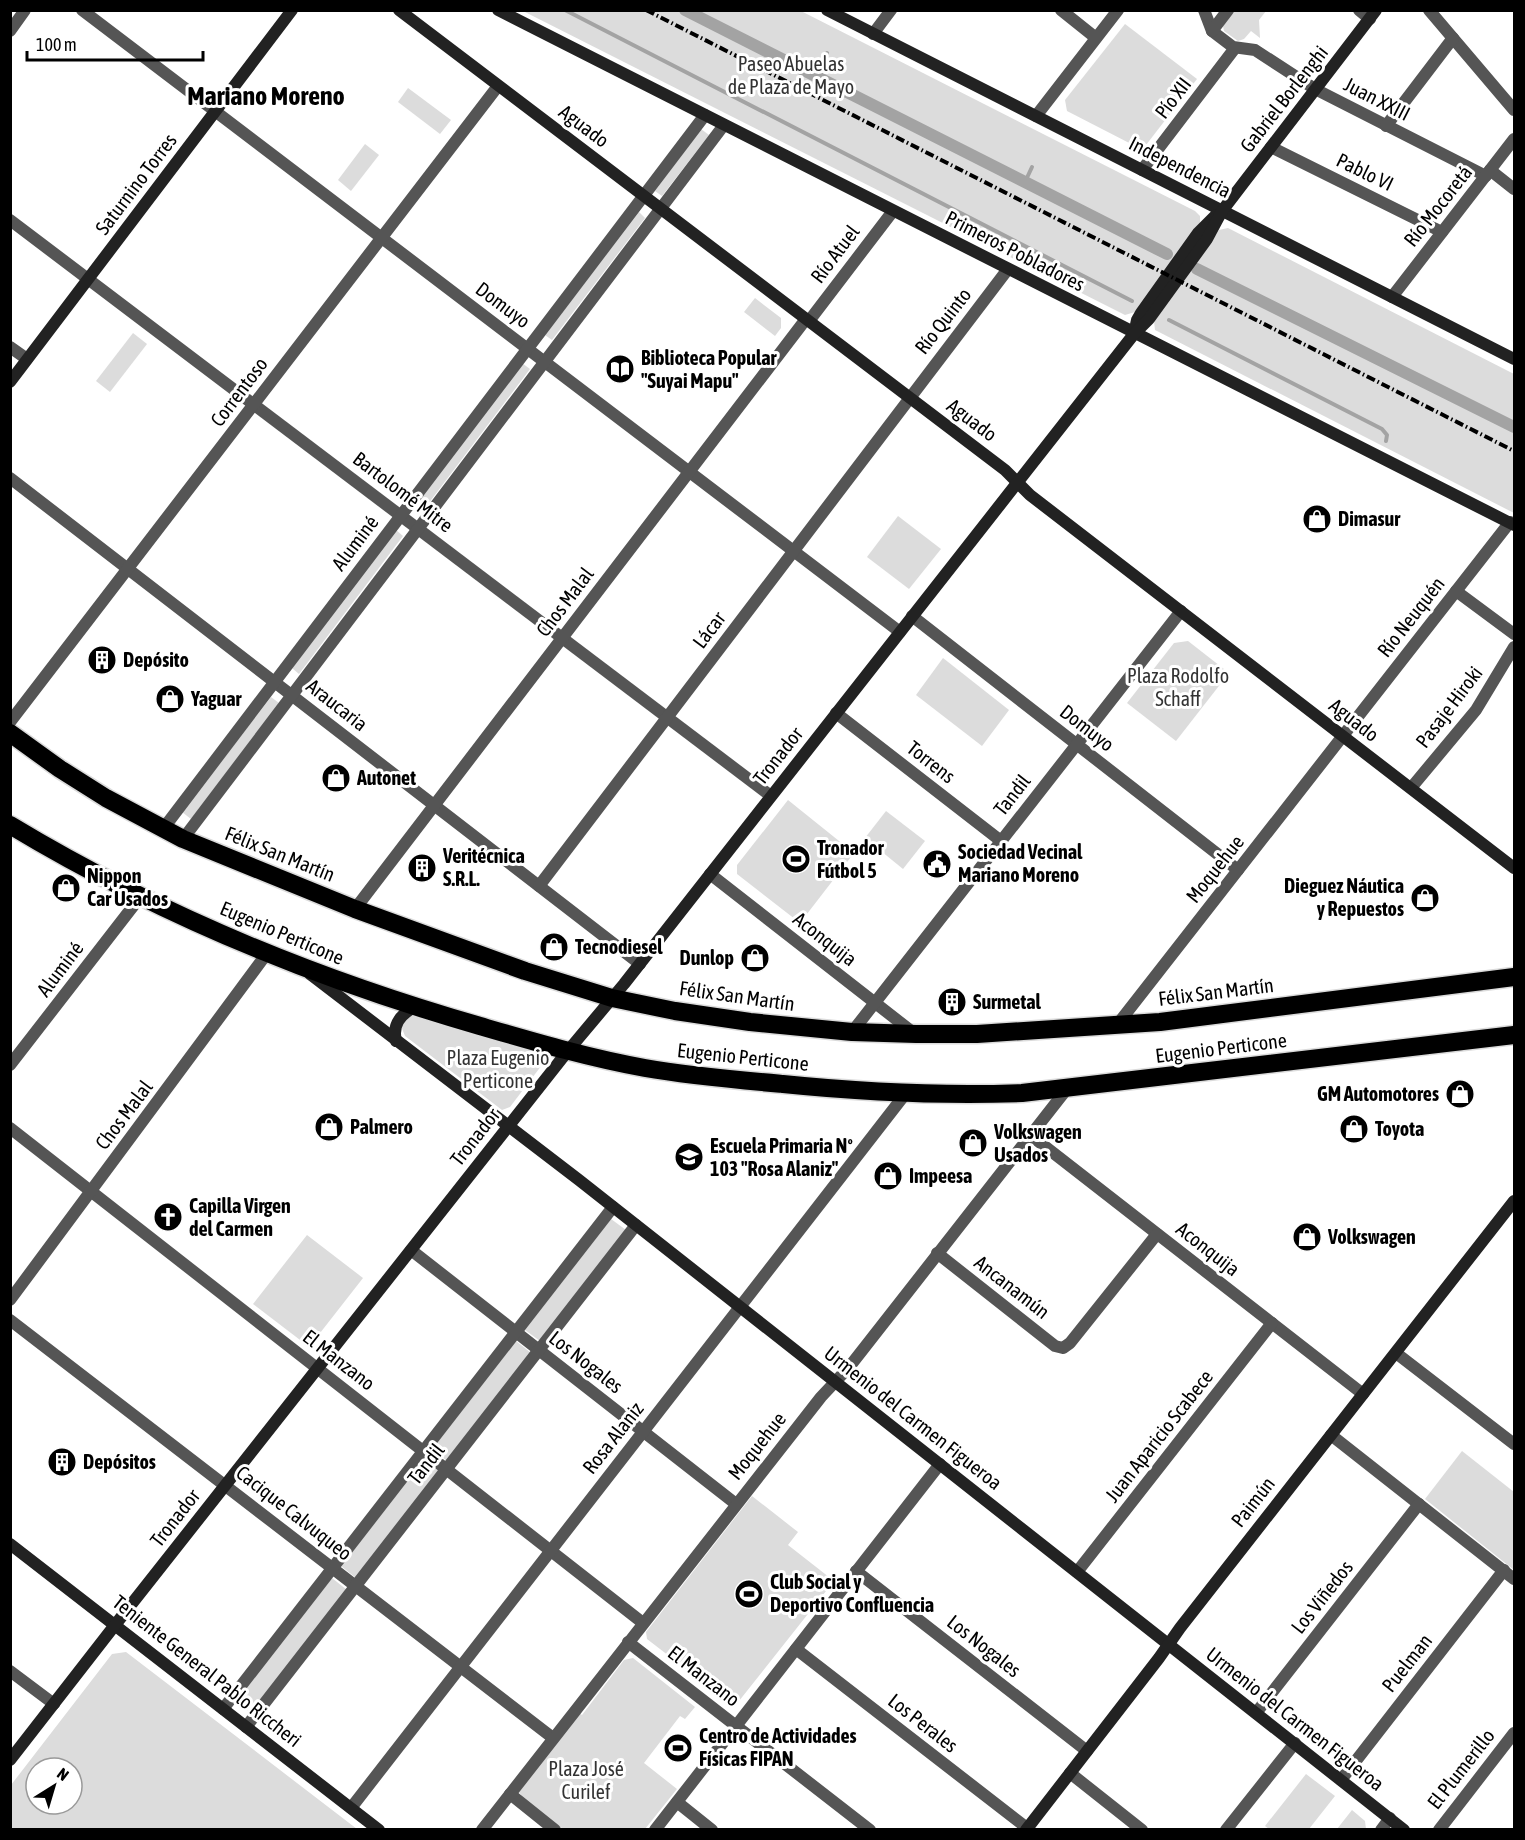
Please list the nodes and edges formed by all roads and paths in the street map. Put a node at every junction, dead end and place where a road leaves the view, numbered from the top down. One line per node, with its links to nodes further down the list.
1 (26, 10): 15 (street)
2 (82, 10): 24 (street, Domuyo)
3 (292, 10): 24 (street, Saturnino Torres)
4 (399, 10): 21 (street, Aguado)
5 (498, 10): 25 (street, Primeros Pobladores)
6 (827, 10): 17 (street, Independencia)
7 (891, 10): 17 (street)
8 (1061, 10): 18 (street)
9 (1118, 10): 18 (street)
10 (1204, 10): 16 (street)
11 (1228, 10): 16 (street)
12 (1359, 10): 14 (street)
13 (1429, 10): 19 (street)
14 (1373, 15): 22 (street, Gabriel Borlenghi)
15 (10, 31)
16 (1212, 31): 20 (street, Juan XXIII)
17 (873, 34): 26 (street, Independencia)
18 (1096, 38): 26 (street)
19 (1453, 38): 23 (street); 28 (street)
20 (1235, 48): 22 (street, Juan XXIII); 31 (street, Pío XII)
21 (498, 86): 34 (street, Aguado); 40 (street, Correntoso)
22 (1316, 90): 28 (street, Juan XXIII); 30 (street, Gabriel Borlenghi)
23 (1515, 110)
24 (215, 112): 40 (street, Domuyo); 42 (street, Saturnino Torres)
25 (705, 116): 27 (street, Primeros Pobladores); 34 (street, Aluminé)
26 (1036, 116): 31 (street, Independencia)
27 (724, 125): 35 (street, Aluminé); 36 (street, Primeros Pobladores)
28 (1386, 126): 32 (street, Juan XXIII)
29 (1515, 139): 32 (street, Río Mocoretá)
30 (1271, 147): 37 (street, Gabriel Borlenghi); 39 (street, Pablo VI)
31 (1142, 170): 37 (street, Independencia)
32 (1488, 173): 33 (street, Juan XXIII); 39 (street, Río Mocoretá)
33 (1515, 189)
34 (644, 196): 35 (street, Aguado); 47 (street, Aluminé)
35 (660, 209): 44 (street, Aguado); 50 (street, Aluminé)
36 (893, 211): 41 (street, Primeros Pobladores); 44 (street, Río Atuel)
37 (1222, 211): 43 (street, Independencia); 45 (street, Gabriel Borlenghi)
38 (10, 220): 42 (street, Bartolomé Mitre)
39 (1442, 232): 43 (street, Río Mocoretá)
40 (382, 238): 47 (street, Domuyo); 53 (street, Correntoso)
41 (1008, 270): 45 (street, Primeros Pobladores); 52 (street, Río Quinto)
42 (88, 279): 48 (street, Saturnino Torres); 53 (street, Bartolomé Mitre)
43 (1392, 297): 49 (street, Independencia)
44 (807, 320): 52 (street, Aguado); 54 (street, Chos Malal)
45 (1134, 334): 56 (street, Gabriel Borlenghi); 58 (street, Primeros Pobladores)
46 (10, 346): 48 (street)
47 (528, 349): 50 (street, Domuyo); 57 (street, Aluminé)
48 (27, 359): 51 (street, Saturnino Torres)
49 (1515, 359)
50 (544, 362): 54 (street, Domuyo); 59 (street, Aluminé)
51 (10, 382)
52 (909, 397): 56 (street, Aguado); 60 (street, Lácar)
53 (254, 404): 57 (street, Bartolomé Mitre); 61 (street, Correntoso)
54 (689, 471): 60 (street, Domuyo); 67 (street, Chos Malal)
55 (10, 478): 61 (street, Araucaria)
56 (1017, 482): 63 (street, Aguado); 64 (street, Tronador)
57 (401, 516): 59 (street, Bartolomé Mitre); 69 (street, Aluminé)
58 (1512, 523): 62 (street, Río Neuquén)
59 (418, 528): 67 (street, Bartolomé Mitre); 70 (street, Aluminé)
60 (793, 550): 65 (street, Domuyo); 72 (street, Lácar)
61 (128, 569): 69 (street, Araucaria); 73 (street, Correntoso)
62 (1456, 591): 66 (street); 75 (street, Río Neuquén)
63 (1181, 611): 75 (street, Aguado); 76 (street, Tandil)
64 (912, 616): 65 (street, Tronador); 76 (street, Domuyo)
65 (900, 632): 71 (street, Tronador)
66 (1515, 634)
67 (562, 638): 72 (street, Bartolomé Mitre); 79 (street, Chos Malal)
68 (1515, 647): 77 (street, Pasaje Hiroki)
69 (275, 682): 70 (street, Araucaria); 81 (street, Aluminé)
70 (291, 695): 79 (street, Araucaria); 82 (street, Aluminé)
71 (836, 713): 78 (street, Tronador); 83 (street, Torrens)
72 (667, 717): 78 (street, Bartolomé Mitre); 87 (street, Lácar)
73 (10, 722)
74 (10, 733): 81 (highway, Félix San Martín)
75 (1343, 736): 77 (street, Aguado); 85 (street, Moquehue)
76 (1077, 744): 83 (street, Tandil); 85 (street, Domuyo)
77 (1411, 788): 84 (street, Aguado)
78 (771, 796): 86 (street, Tronador)
79 (434, 805): 87 (street, Araucaria); 89 (street, Chos Malal)
80 (10, 825): 88 (highway, Eugenio Perticone)
81 (163, 829): 82 (highway, Félix San Martín)
82 (183, 838): 89 (highway, Félix San Martín)
83 (1001, 841): 95 (street, Tandil)
84 (1515, 868)
85 (1238, 870): 97 (street, Moquehue)
86 (710, 874): 92 (street, Tronador); 95 (street, Aconquija)
87 (539, 886): 92 (street, Araucaria)
88 (141, 896): 90 (highway, Eugenio Perticone); 103 (street, Aluminé)
89 (355, 909): 94 (highway, Félix San Martín)
90 (268, 952): 91 (highway, Eugenio Perticone); 109 (street, Chos Malal)
91 (297, 964): 96 (highway, Eugenio Perticone); 101 (street, Urmenio del Carmen Figueroa)
92 (640, 964): 94 (street, Tronador)
93 (1515, 977): 97 (highway, Félix San Martín)
94 (612, 998): 98 (highway, Félix San Martín); 102 (street, Tronador)
95 (875, 1002): 98 (street, Tandil); 99 (street, Aconquija)
96 (414, 1007): 101 (street); 102 (highway, Eugenio Perticone)
97 (1117, 1025): 99 (highway, Félix San Martín)
98 (852, 1032): 99 (highway, Félix San Martín)
99 (916, 1034)
100 (1515, 1035): 104 (highway, Eugenio Perticone)
101 (396, 1041): 106 (street, Urmenio del Carmen Figueroa)
102 (567, 1052): 105 (highway, Eugenio Perticone); 106 (street, Tronador)
103 (10, 1065)
104 (1066, 1090): 105 (highway, Eugenio Perticone); 108 (street, Moquehue)
105 (906, 1093): 117 (street, Rosa Alaniz)
106 (509, 1126): 111 (street, Urmenio del Carmen Figueroa); 114 (street, Tronador)
107 (10, 1128): 109 (street, El Manzano)
108 (1029, 1134): 113 (street, Aconquija); 115 (street, Moquehue)
109 (92, 1191): 116 (street, Chos Malal); 123 (street, El Manzano)
110 (1515, 1201): 122 (street, Paimún)
111 (613, 1207): 112 (street, Urmenio del Carmen Figueroa); 120 (street, Tandil)
112 (636, 1225): 117 (street, Urmenio del Carmen Figueroa); 121 (street, Tandil)
113 (1157, 1234): 115 (street, Ancanamún); 119 (street, Aconquija)
114 (411, 1250): 120 (street, Los Nogales); 123 (street, Tronador)
115 (938, 1253): 124 (street, Moquehue)
116 (10, 1300)
117 (740, 1307): 124 (street, Urmenio del Carmen Figueroa); 126 (street, Rosa Alaniz)
118 (10, 1320): 132 (street, Cacique Calvuqueo)
119 (1272, 1323): 125 (street, Aconquija); 140 (street, Juan Aparicio Scabece)
120 (516, 1332): 121 (street, Los Nogales); 129 (street, Tandil)
121 (539, 1350): 126 (street, Los Nogales); 131 (street, Tandil)
122 (1396, 1353): 125 (street, Paimún); 128 (street)
123 (318, 1368): 129 (street, El Manzano); 132 (street, Tronador)
124 (835, 1382): 130 (street, Urmenio del Carmen Figueroa); 133 (street, Moquehue)
125 (1363, 1394): 127 (street, Paimún)
126 (643, 1431): 133 (street, Los Nogales); 136 (street, Rosa Alaniz)
127 (1331, 1435): 134 (street); 146 (street, Paimún)
128 (1515, 1444)
129 (423, 1451): 131 (street, El Manzano); 137 (street, Tandil)
130 (940, 1464): 139 (street); 140 (street, Urmenio del Carmen Figueroa)
131 (447, 1469): 136 (street, El Manzano); 142 (street, Tandil)
132 (226, 1485): 137 (street, Cacique Calvuqueo); 144 (street, Tronador)
133 (736, 1504): 143 (street, Moquehue)
134 (1419, 1504): 138 (street); 152 (street, Los Viñedos)
135 (10, 1544): 144 (street, Teniente General Pablo Riccheri)
136 (551, 1550): 143 (street, El Manzano); 148 (street, Rosa Alaniz)
137 (333, 1568): 142 (street, Cacique Calvuqueo); 151 (street, Tandil)
138 (1504, 1570): 141 (street); 161 (street, Puelman)
139 (856, 1571): 147 (street); 158 (street, Los Nogales)
140 (1077, 1572): 146 (street, Urmenio del Carmen Figueroa)
141 (1515, 1579)
142 (356, 1586): 148 (street, Cacique Calvuqueo); 154 (street, Tandil)
143 (644, 1623): 145 (street, Moquehue)
144 (115, 1625): 150 (street, Tronador); 151 (street, Teniente General Pablo Riccheri)
145 (628, 1642): 153 (street, El Manzano); 156 (street, Moquehue)
146 (1169, 1644): 152 (street, Urmenio del Carmen Figueroa); 158 (street, Paimún)
147 (796, 1649): 153 (street); 166 (street, Los Perales)
148 (460, 1666): 156 (street, Cacique Calvuqueo); 164 (street, Rosa Alaniz)
149 (10, 1671): 150 (street)
150 (54, 1704): 159 (street, Tronador)
151 (224, 1709): 154 (street, Teniente General Pablo Riccheri)
152 (1256, 1713): 157 (street, Urmenio del Carmen Figueroa)
153 (736, 1726): 163 (street); 172 (street, El Manzano)
154 (246, 1727): 164 (street, Teniente General Pablo Riccheri)
155 (1515, 1733): 177 (street, El Plumerillo)
156 (553, 1738): 162 (street, Moquehue)
157 (1295, 1743): 161 (street, Urmenio del Carmen Figueroa); 174 (street)
158 (1087, 1750): 160 (street, Paimún)
159 (10, 1761)
160 (1070, 1773): 166 (street, Paimún); 173 (street)
161 (1341, 1780): 165 (street, Urmenio del Carmen Figueroa)
162 (510, 1794): 168 (street, Moquehue); 169 (street)
163 (677, 1802): 170 (street); 171 (street)
164 (351, 1808): 167 (street, Teniente General Pablo Riccheri)
165 (1390, 1818): 175 (street); 176 (street, Urmenio del Carmen Figueroa)
166 (1027, 1829)
167 (379, 1830)
168 (482, 1830)
169 (555, 1830)
170 (655, 1830)
171 (712, 1830)
172 (870, 1830)
173 (1142, 1830)
174 (1226, 1830)
175 (1381, 1830)
176 (1404, 1830)
177 (1439, 1830)

